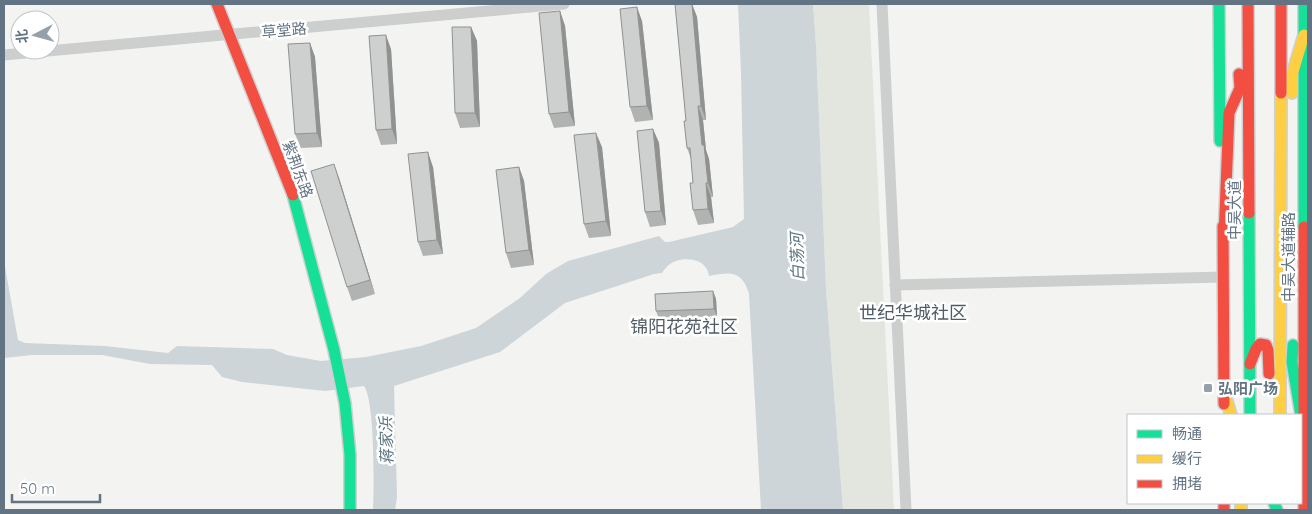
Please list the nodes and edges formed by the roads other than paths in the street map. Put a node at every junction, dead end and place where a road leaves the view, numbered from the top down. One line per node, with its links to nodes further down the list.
1 (216, 4): 9 (main road, 紫荆东路)
2 (224, 4): 9 (main road, 紫荆东路)
3 (564, 4): 9 (street, 草堂路)
4 (882, 4): 18 (street)
5 (1219, 4): 14 (main road)
6 (1248, 4): 12 (main road, 中吴大道); 14 (main road)
7 (1280, 4): 13 (main road)
8 (1304, 4): 10 (main road, 中吴大道辅路)
9 (232, 35): 11 (street, 草堂路); 22 (main road, 紫荆东路)
10 (1304, 35): 13 (main road); 29 (main road, 中吴大道辅路)
11 (4, 55)
12 (1249, 135): 16 (main road); 19 (main road, 中吴大道)
13 (1281, 166): 15 (main road)
14 (1224, 238): 17 (main road)
15 (1281, 258): 16 (main road); 27 (main road)
16 (1281, 273): 26 (main road)
17 (1224, 277): 18 (street); 21 (main road)
18 (895, 285): 32 (street)
19 (1250, 365): 20 (main road); 25 (main road, 中吴大道)
20 (1269, 389)
21 (1224, 391): 23 (main road); 24 (main road)
22 (347, 402): 30 (main road); 31 (main road)
23 (1224, 414)
24 (1231, 414)
25 (1250, 414)
26 (1280, 414)
27 (1301, 414)
28 (1302, 420): 29 (main road)
29 (1304, 432): 33 (main road, 中吴大道辅路)
30 (350, 510)
31 (357, 510)
32 (906, 510)
33 (1304, 510)

